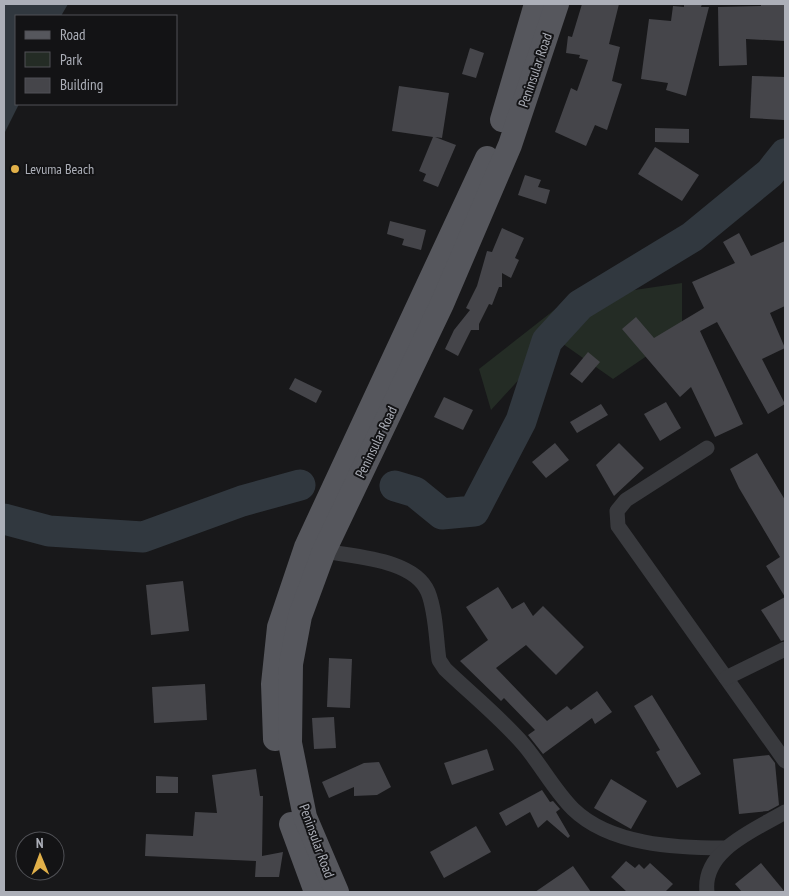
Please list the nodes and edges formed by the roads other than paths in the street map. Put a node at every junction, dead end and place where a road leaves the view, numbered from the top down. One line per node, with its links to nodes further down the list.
1 (536, 4): 10 (main road, Peninsular Road)
2 (557, 4): 4 (main road, Peninsular Road)
3 (707, 448): 6 (street)
4 (324, 551): 9 (street); 10 (main road, Peninsular Road)
5 (785, 649): 6 (street)
6 (726, 678): 7 (street)
7 (785, 761)
8 (785, 812): 9 (street)
9 (724, 848): 11 (street)
10 (327, 890)
11 (707, 892)

